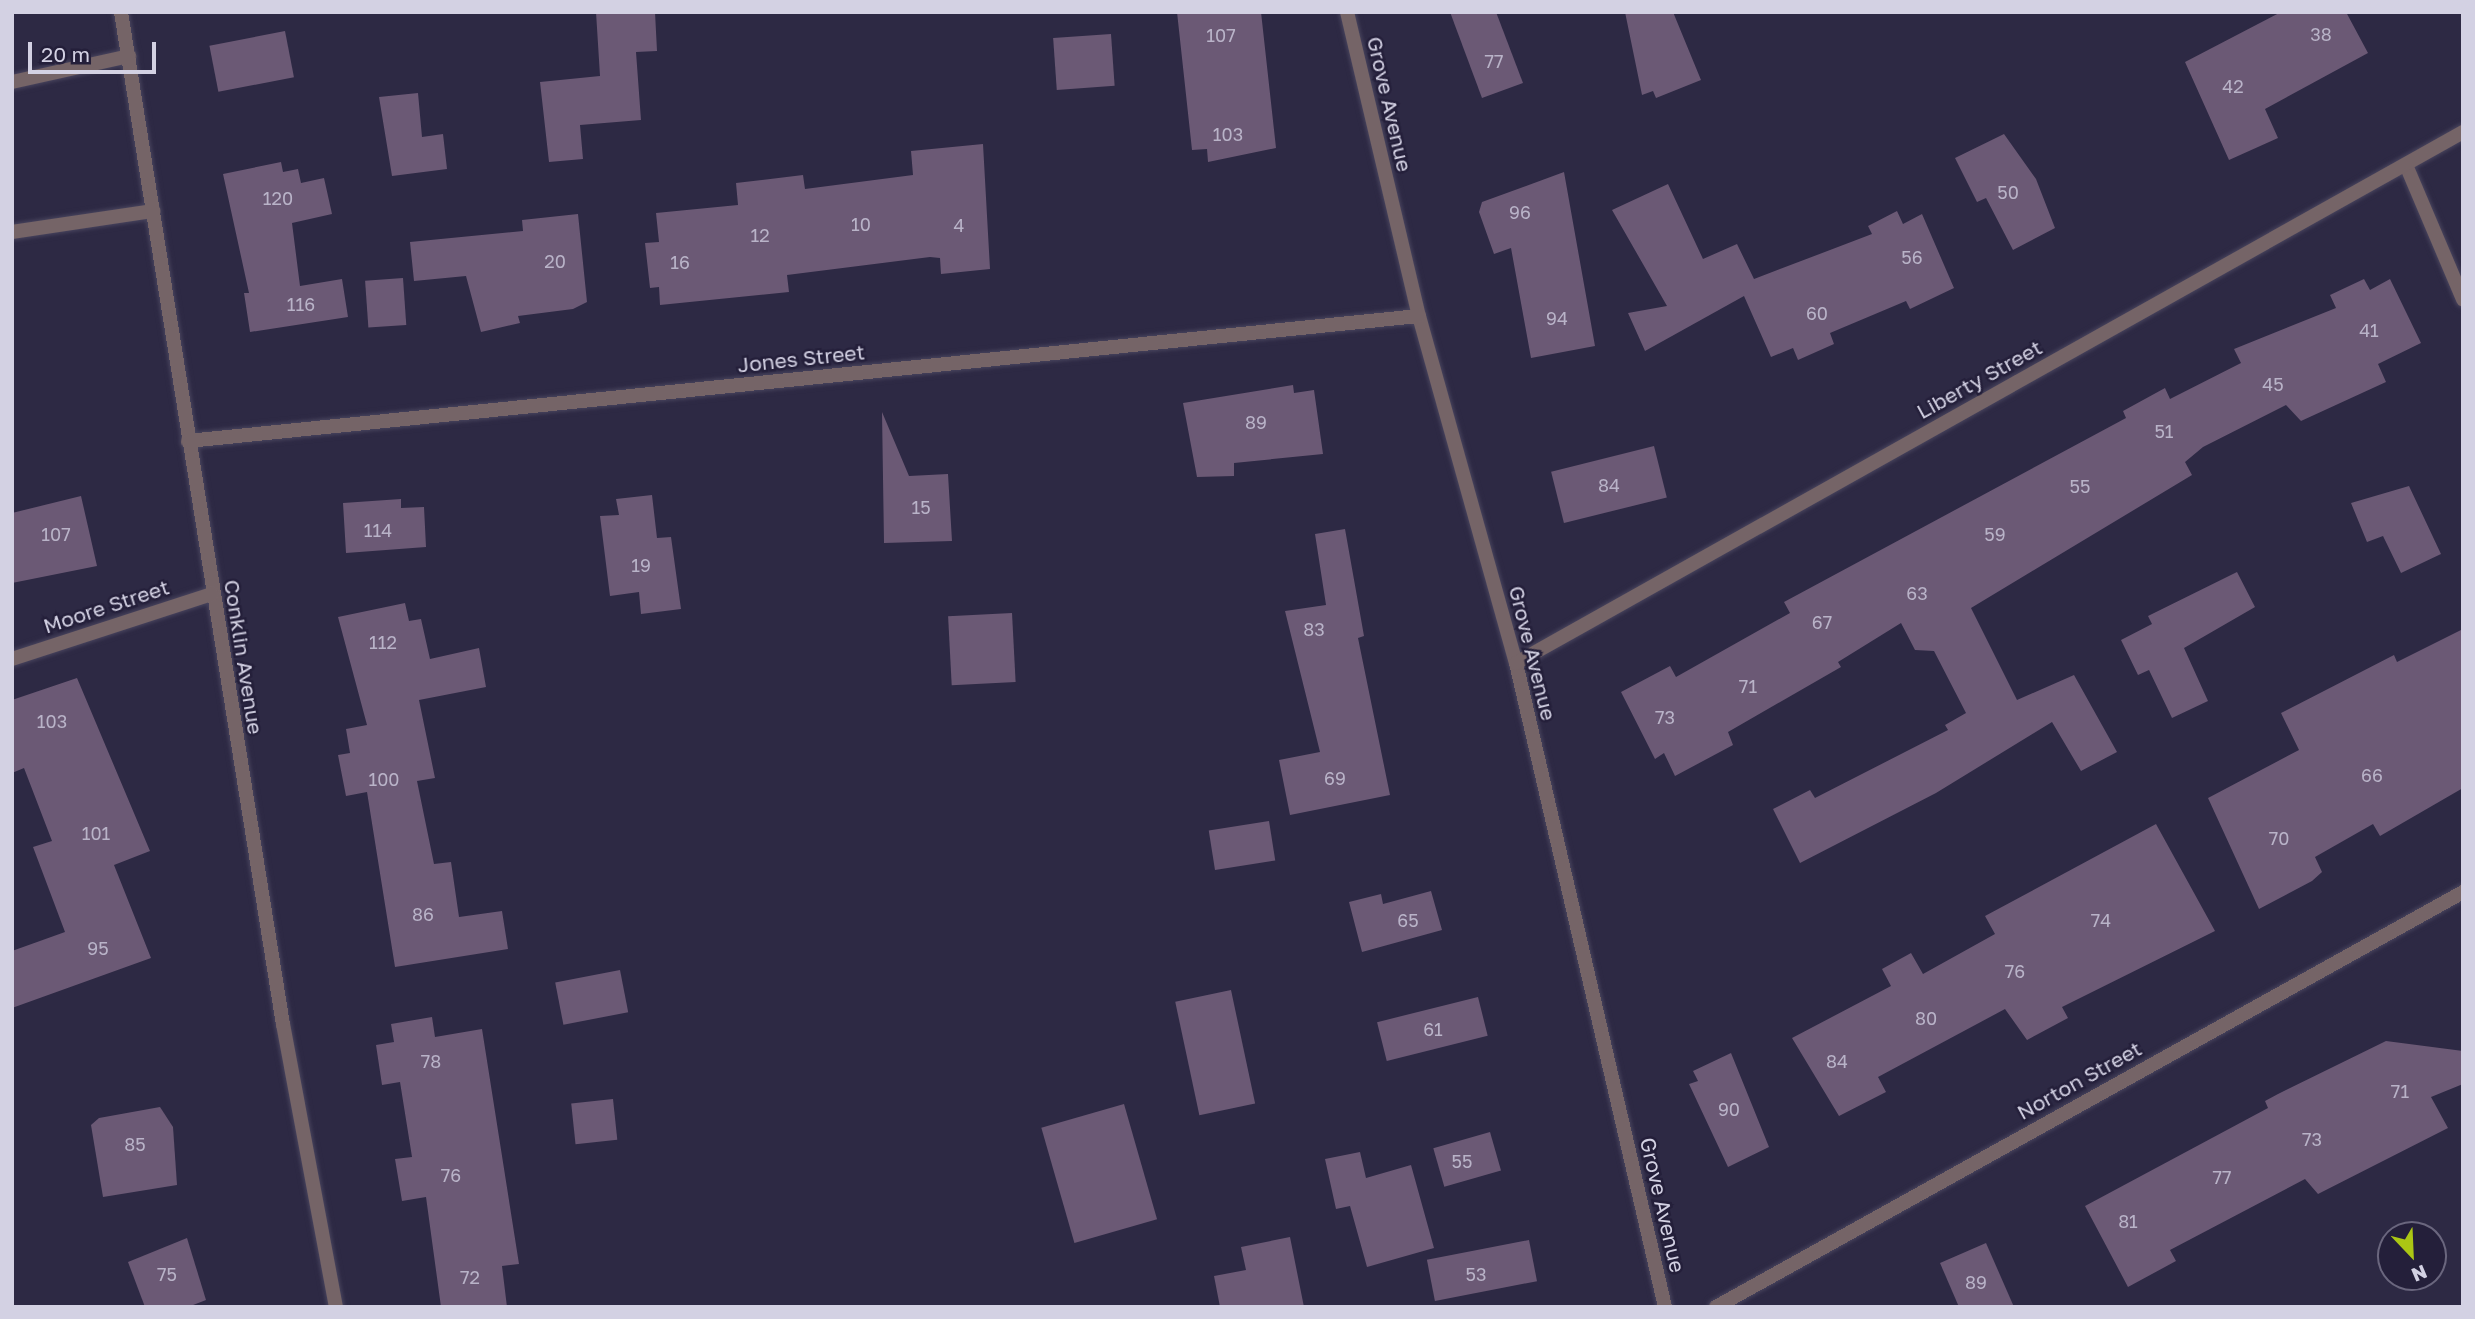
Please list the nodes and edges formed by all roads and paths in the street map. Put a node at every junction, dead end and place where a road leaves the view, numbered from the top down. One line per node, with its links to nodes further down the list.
1 (121, 12): 3 (street, Conklin Avenue)
2 (1347, 12): 10 (street, Grove Avenue)
3 (128, 56): 4 (street); 7 (street, Conklin Avenue)
4 (12, 82)
5 (2463, 132): 6 (street, Liberty Street)
6 (2406, 165): 9 (street); 14 (street, Liberty Street)
7 (153, 211): 8 (street); 11 (street, Conklin Avenue)
8 (12, 232)
9 (2463, 299)
10 (1419, 316): 11 (street, Jones Street); 14 (street, Grove Avenue)
11 (188, 441): 12 (street, Conklin Avenue)
12 (212, 594): 13 (street, Moore Street); 16 (street, Conklin Avenue)
13 (12, 659)
14 (1516, 663): 17 (street, Grove Avenue)
15 (2463, 892): 18 (street, Norton Street)
16 (336, 1307)
17 (1665, 1307)
18 (1716, 1307)

